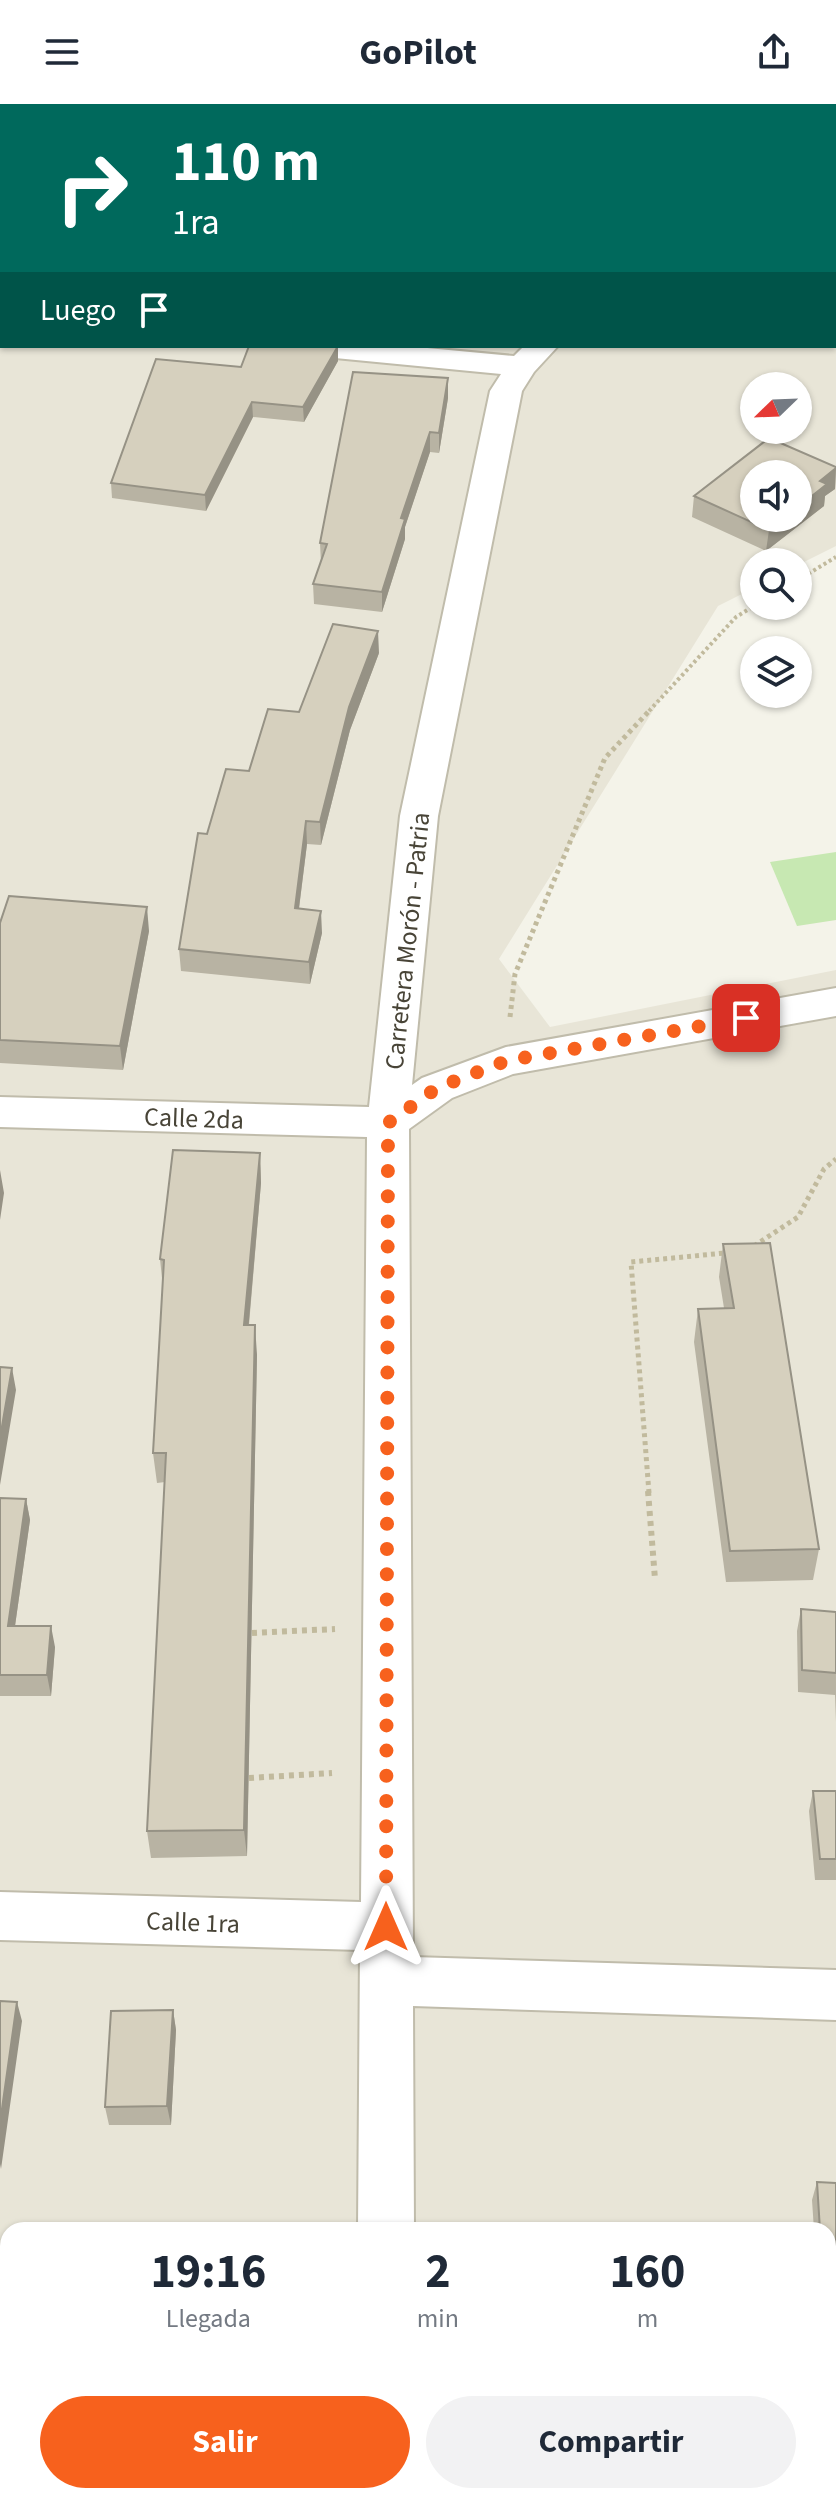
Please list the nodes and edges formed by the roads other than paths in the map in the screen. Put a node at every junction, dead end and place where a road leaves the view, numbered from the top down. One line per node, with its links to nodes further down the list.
1 (350, 348): 2 (street)
2 (532, 356): 5 (street, Carretera Morón - Patria)
3 (836, 1002): 5 (street)
4 (0, 1112): 5 (street, Calle 2da)
5 (388, 1123): 7 (street, Carretera Morón - Patria)
6 (0, 1916): 7 (street, Calle 1ra)
7 (386, 1927): 8 (street, Carretera Morón - Patria)
8 (386, 1981): 9 (street); 10 (street, Carretera Morón - Patria)
9 (836, 1995)
10 (386, 2222)

